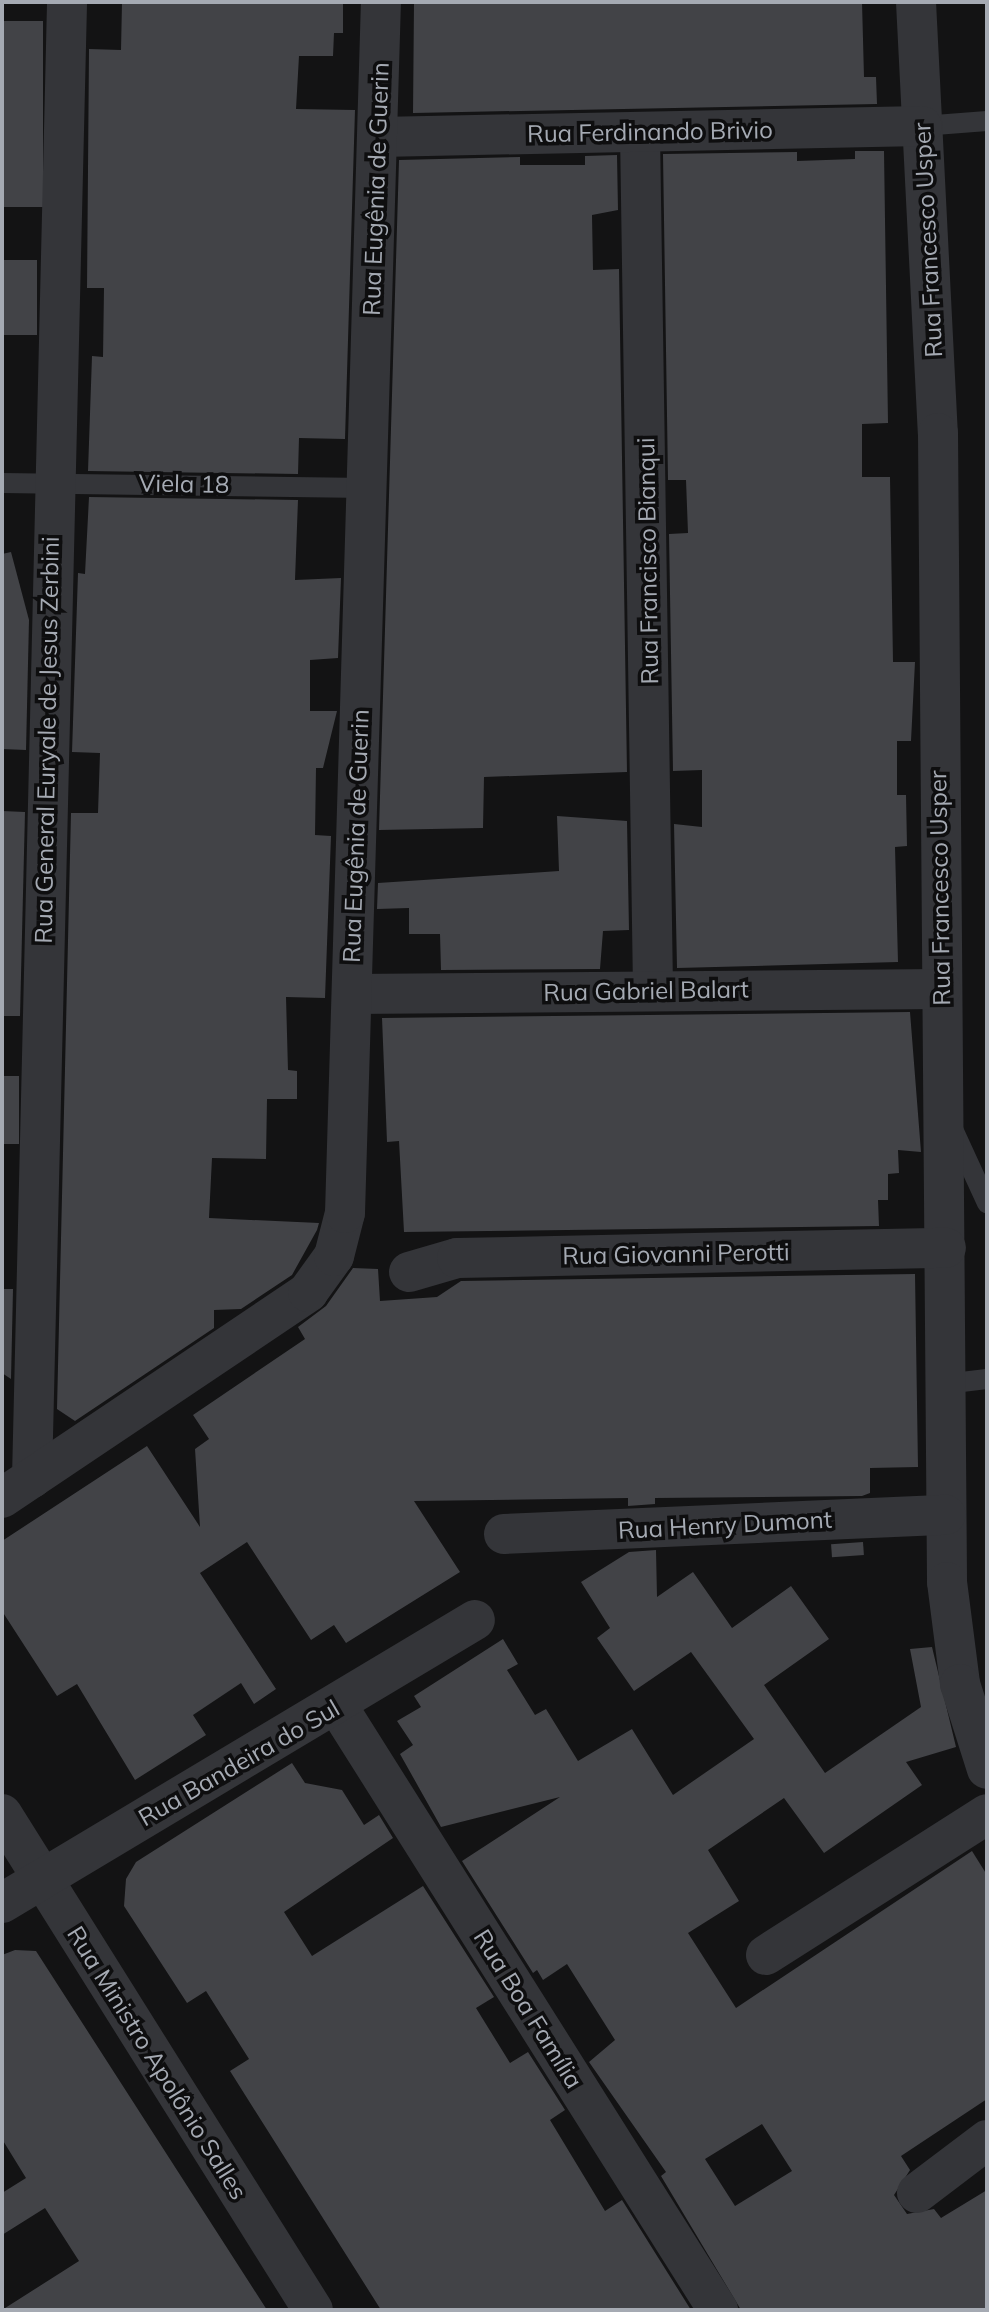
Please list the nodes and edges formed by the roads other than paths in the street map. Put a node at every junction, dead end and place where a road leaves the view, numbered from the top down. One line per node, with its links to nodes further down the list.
1 (67, 2): 9 (street, Rua General Euryale de Jesus Zerbini)
2 (381, 2): 7 (street, Rua Eugênia de Guerin)
3 (916, 2): 5 (street, Rua Francesco Usper)
4 (987, 121): 5 (lane)
5 (922, 126): 6 (street, Rua Ferdinando Brivio); 11 (street, Rua Francesco Usper)
6 (640, 132): 7 (street, Rua Ferdinando Brivio); 12 (street, Rua Francisco Bianqui)
7 (379, 137): 10 (street, Rua Eugênia de Guerin)
8 (2, 483): 9 (lane, Viela 18)
9 (53, 483): 10 (lane, Viela 18); 20 (street, Rua General Euryale de Jesus Zerbini)
10 (367, 488): 13 (street, Rua Eugênia de Guerin)
11 (941, 989): 12 (street, Rua Gabriel Balart); 14 (street, Rua Francesco Usper)
12 (653, 990): 13 (street, Rua Gabriel Balart)
13 (352, 994): 20 (street, Rua Eugênia de Guerin)
14 (943, 1108): 15 (lane); 16 (street, Rua Francesco Usper)
15 (987, 1203)
16 (946, 1248): 17 (street, Rua Giovanni Perotti); 19 (street, Rua Francesco Usper)
17 (409, 1272)
18 (987, 1379): 19 (lane)
19 (945, 1384): 21 (street, Rua Francesco Usper)
20 (17, 1488)
21 (946, 1515): 22 (street, Rua Henry Dumont); 25 (street, Rua Francesco Usper)
22 (504, 1534)
23 (475, 1620): 24 (street, Rua Bandeira do Sul)
24 (338, 1707): 28 (street, Rua Bandeira do Sul); 34 (street, Rua Boa Família)
25 (987, 1769)
26 (2, 1814): 28 (street, Rua Ministro Apolônio Salles)
27 (987, 1814): 30 (street)
28 (41, 1879): 29 (street, Rua Bandeira do Sul); 33 (street, Rua Ministro Apolônio Salles)
29 (2, 1903)
30 (766, 1955)
31 (987, 2140): 32 (street)
32 (917, 2193)
33 (313, 2310)
34 (718, 2310)

